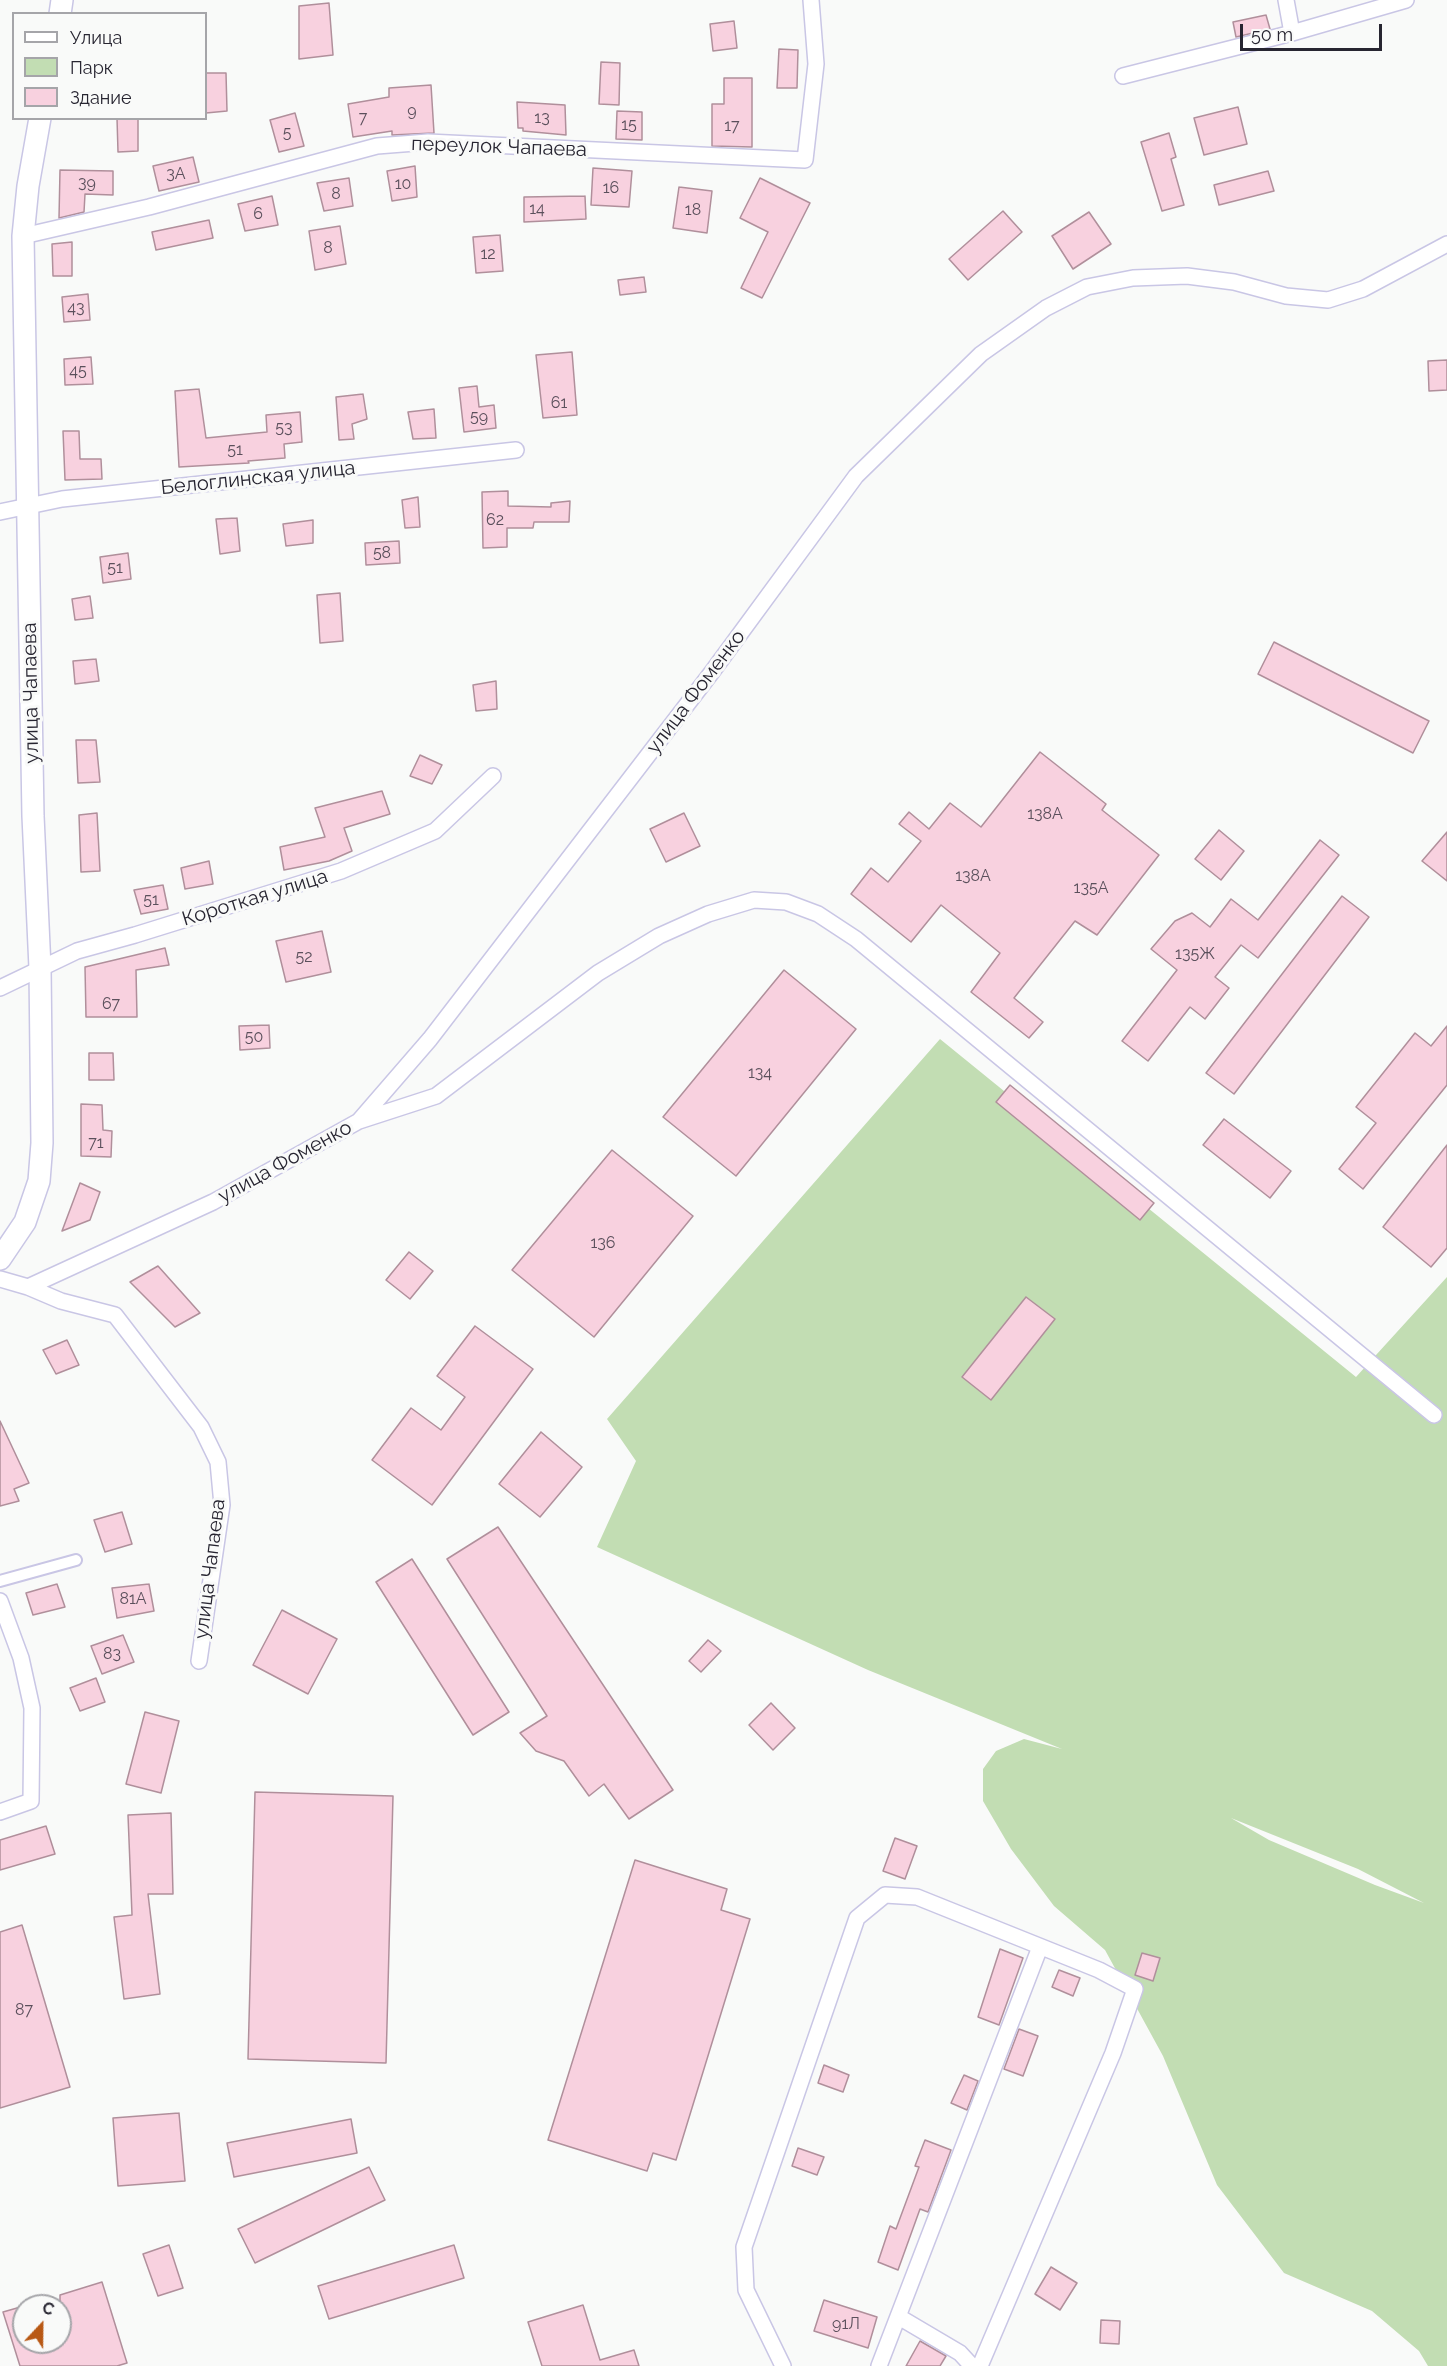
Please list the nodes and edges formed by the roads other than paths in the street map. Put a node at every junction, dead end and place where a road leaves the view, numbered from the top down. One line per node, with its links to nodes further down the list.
1 (811, 0): 7 (street, переулок Чапаева)
2 (1286, 0): 4 (street)
3 (1406, 0): 4 (street)
4 (1292, 33): 5 (street)
5 (1123, 76)
6 (40, 120): 7 (main road, улица Чапаева)
7 (23, 236): 10 (main road, улица Чапаева)
8 (1447, 244): 15 (street, улица Фоменко)
9 (516, 450): 10 (street, Белоглинская улица)
10 (28, 506): 11 (street, Белоглинская улица); 13 (main road, улица Чапаева)
11 (0, 512)
12 (493, 776): 13 (street, Короткая улица)
13 (40, 968): 14 (street, Короткая улица); 16 (main road, улица Чапаева)
14 (0, 988)
15 (359, 1121): 18 (street, улица Фоменко); 19 (street)
16 (0, 1259)
17 (0, 1280): 18 (street)
18 (28, 1287): 23 (street, улица Чапаева)
19 (1434, 1415)
20 (76, 1560): 21 (street)
21 (0, 1581)
22 (0, 1601): 24 (street)
23 (199, 1661)
24 (0, 1812)
25 (1040, 1947): 26 (street); 27 (street); 30 (street)
26 (899, 2317): 28 (street); 29 (street)
27 (783, 2366)
28 (879, 2366)
29 (972, 2366)
30 (980, 2366)

